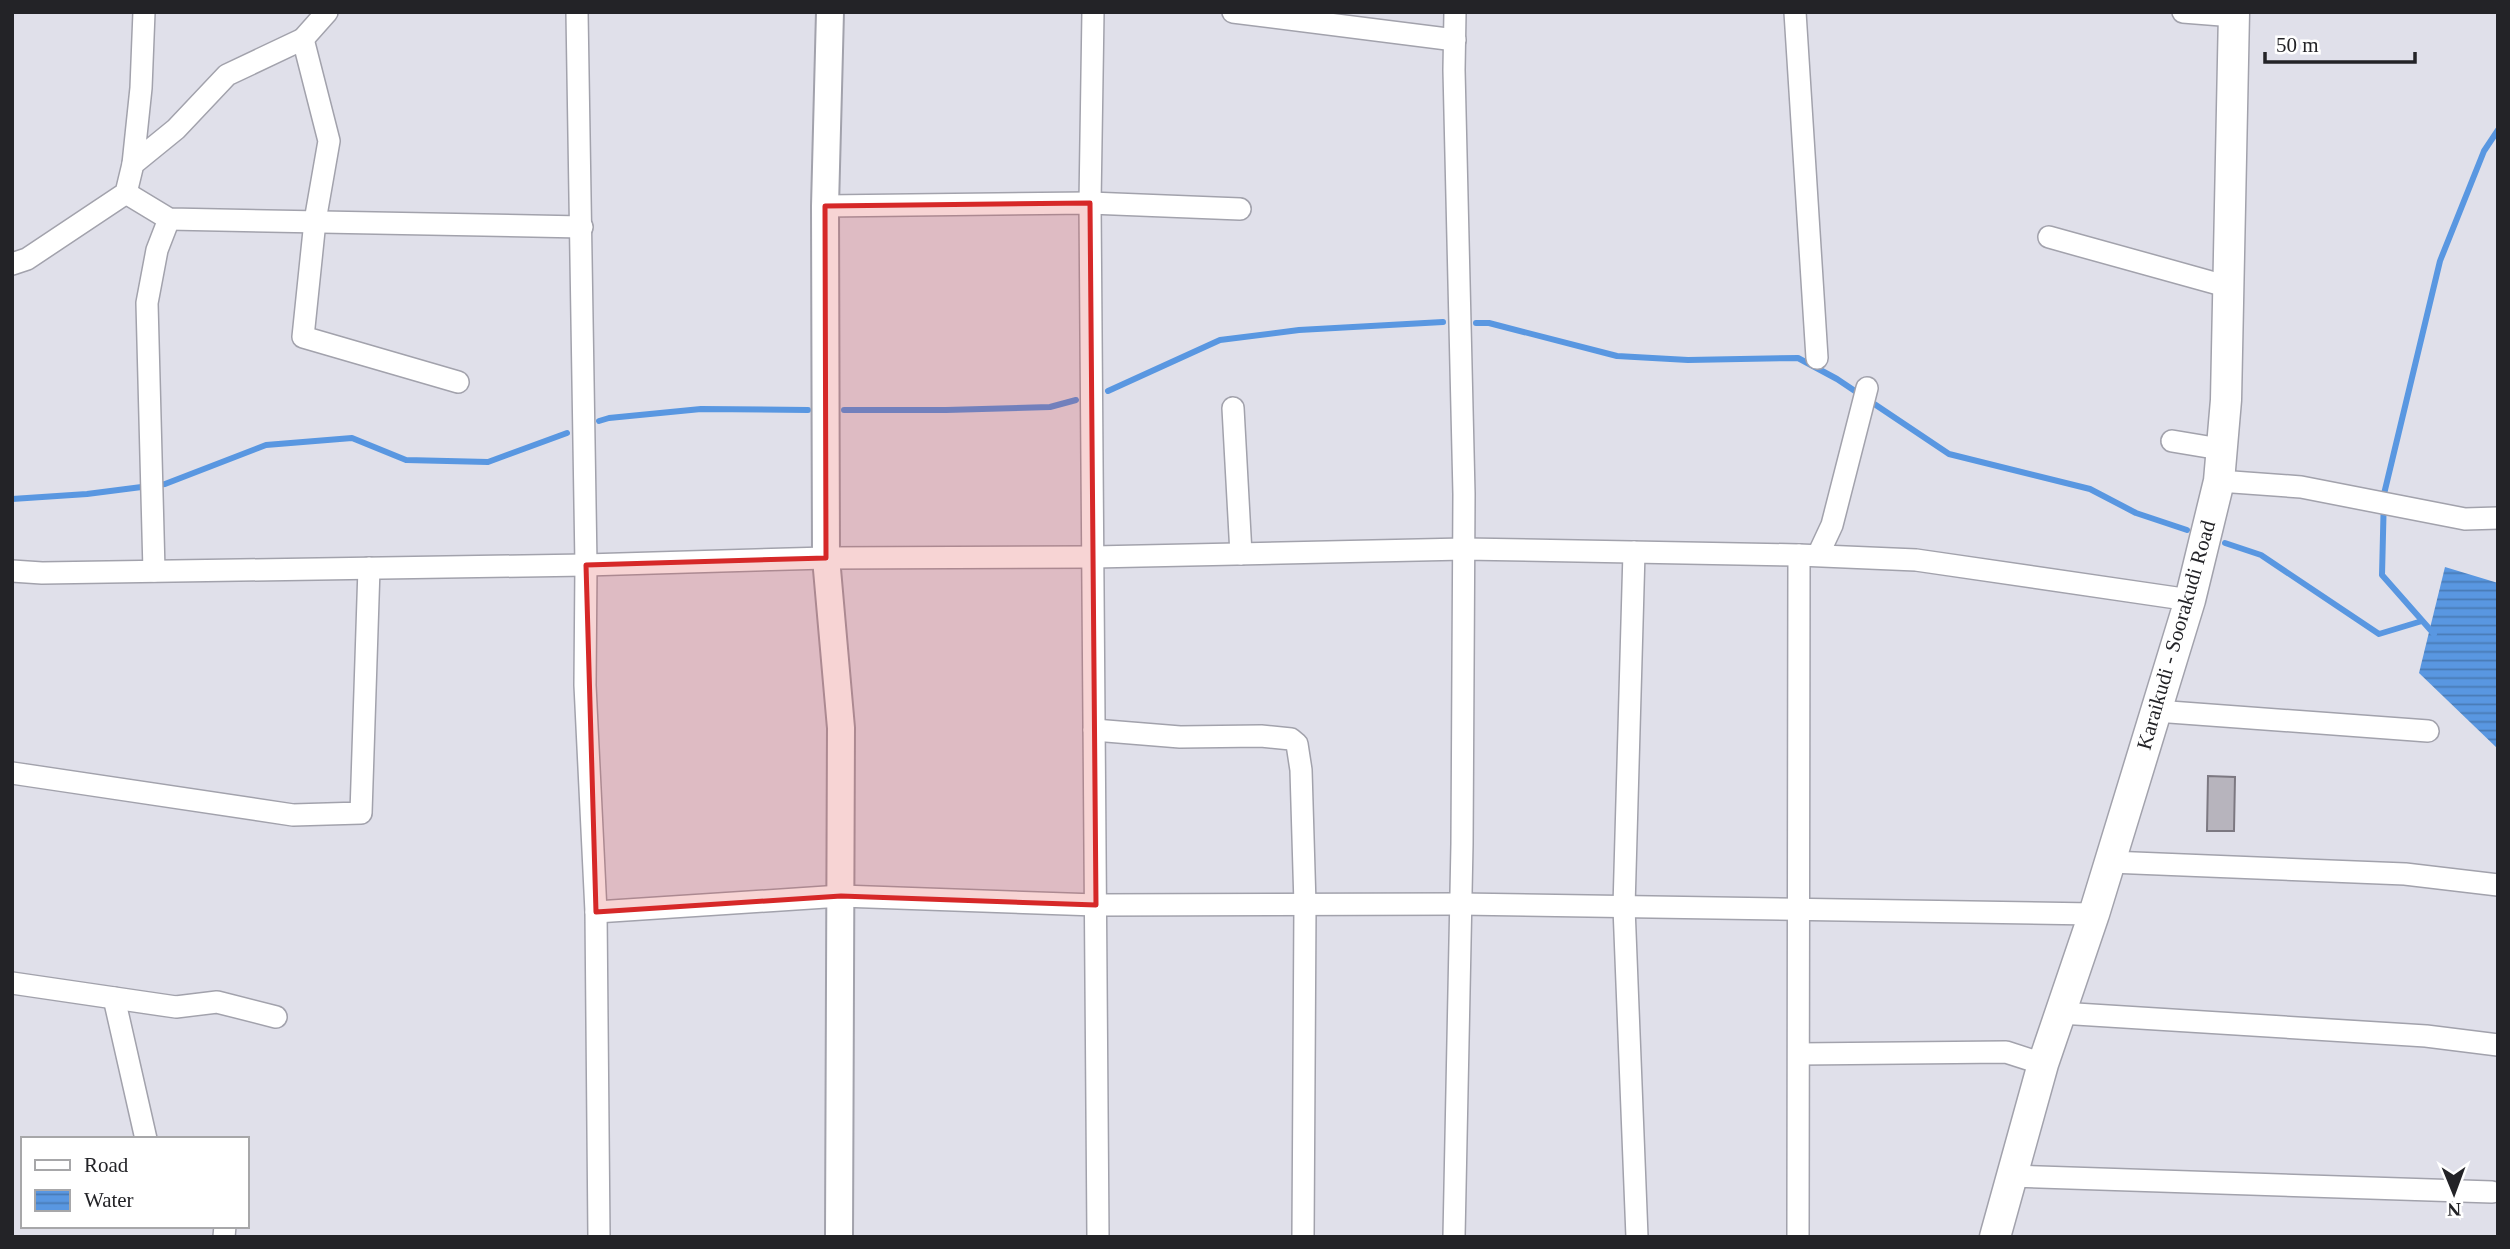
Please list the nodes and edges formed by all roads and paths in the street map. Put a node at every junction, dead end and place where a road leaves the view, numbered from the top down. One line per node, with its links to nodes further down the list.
1 (144, 12): 13 (street)
2 (327, 12): 11 (street)
3 (577, 12): 20 (street)
4 (830, 12): 16 (street)
5 (1094, 12): 15 (street)
6 (1455, 12): 12 (street)
7 (1795, 12): 24 (street)
8 (2183, 12): 10 (street)
9 (1236, 13): 12 (street)
10 (2234, 14): 23 (main road, Karaikudi - Soorakudi Road)
11 (303, 39): 13 (street); 19 (street)
12 (1455, 40): 31 (street)
13 (133, 164): 14 (street)
14 (126, 193): 18 (street); 22 (street)
15 (1090, 203): 16 (street); 17 (street); 35 (street)
16 (825, 206): 36 (street)
17 (1240, 209)
18 (169, 219): 19 (street); 40 (street)
19 (315, 221): 20 (street); 25 (street)
20 (581, 227): 37 (street)
21 (2049, 237): 23 (street)
22 (12, 264)
23 (2229, 287): 29 (main road, Karaikudi - Soorakudi Road)
24 (1816, 358)
25 (457, 382)
26 (1867, 388): 34 (street)
27 (1233, 408): 33 (street)
28 (2172, 442): 29 (street)
29 (2220, 469): 30 (street); 41 (main road, Karaikudi - Soorakudi Road)
30 (2498, 518)
31 (1464, 549): 32 (street); 33 (street); 49 (street)
32 (1634, 552): 34 (street); 52 (street)
33 (1241, 554): 35 (street)
34 (1808, 555): 41 (street); 53 (street)
35 (1094, 557): 36 (street); 43 (street)
36 (826, 558): 37 (street); 48 (street)
37 (586, 565): 38 (street); 54 (street)
38 (369, 568): 40 (street); 45 (street)
39 (12, 571): 40 (street)
40 (154, 571)
41 (2190, 600): 42 (main road, Karaikudi - Soorakudi Road)
42 (2156, 711): 44 (street); 46 (main road, Karaikudi - Soorakudi Road)
43 (1094, 730): 50 (street); 51 (street)
44 (2428, 731)
45 (12, 773)
46 (2110, 862): 47 (street); 55 (main road, Karaikudi - Soorakudi Road)
47 (2498, 885)
48 (841, 896): 50 (street); 54 (street); 67 (street)
49 (1461, 904): 51 (street); 52 (street); 70 (street)
50 (1096, 905): 51 (street); 68 (street)
51 (1305, 905): 69 (street)
52 (1624, 907): 53 (street); 71 (street)
53 (1799, 909): 55 (street); 61 (street)
54 (596, 912): 66 (street)
55 (2094, 914): 58 (main road, Karaikudi - Soorakudi Road)
56 (12, 983): 57 (street)
57 (114, 998): 59 (street); 63 (street)
58 (2060, 1013): 60 (street); 62 (main road, Karaikudi - Soorakudi Road)
59 (276, 1017)
60 (2498, 1045)
61 (1799, 1054): 62 (street); 72 (street)
62 (2043, 1064): 64 (main road, Karaikudi - Soorakudi Road)
63 (146, 1137)
64 (2012, 1176): 65 (street); 73 (main road, Karaikudi - Soorakudi Road)
65 (2492, 1192)
66 (599, 1237)
67 (839, 1237)
68 (1098, 1237)
69 (1303, 1237)
70 (1454, 1237)
71 (1637, 1237)
72 (1798, 1237)
73 (1995, 1237)

